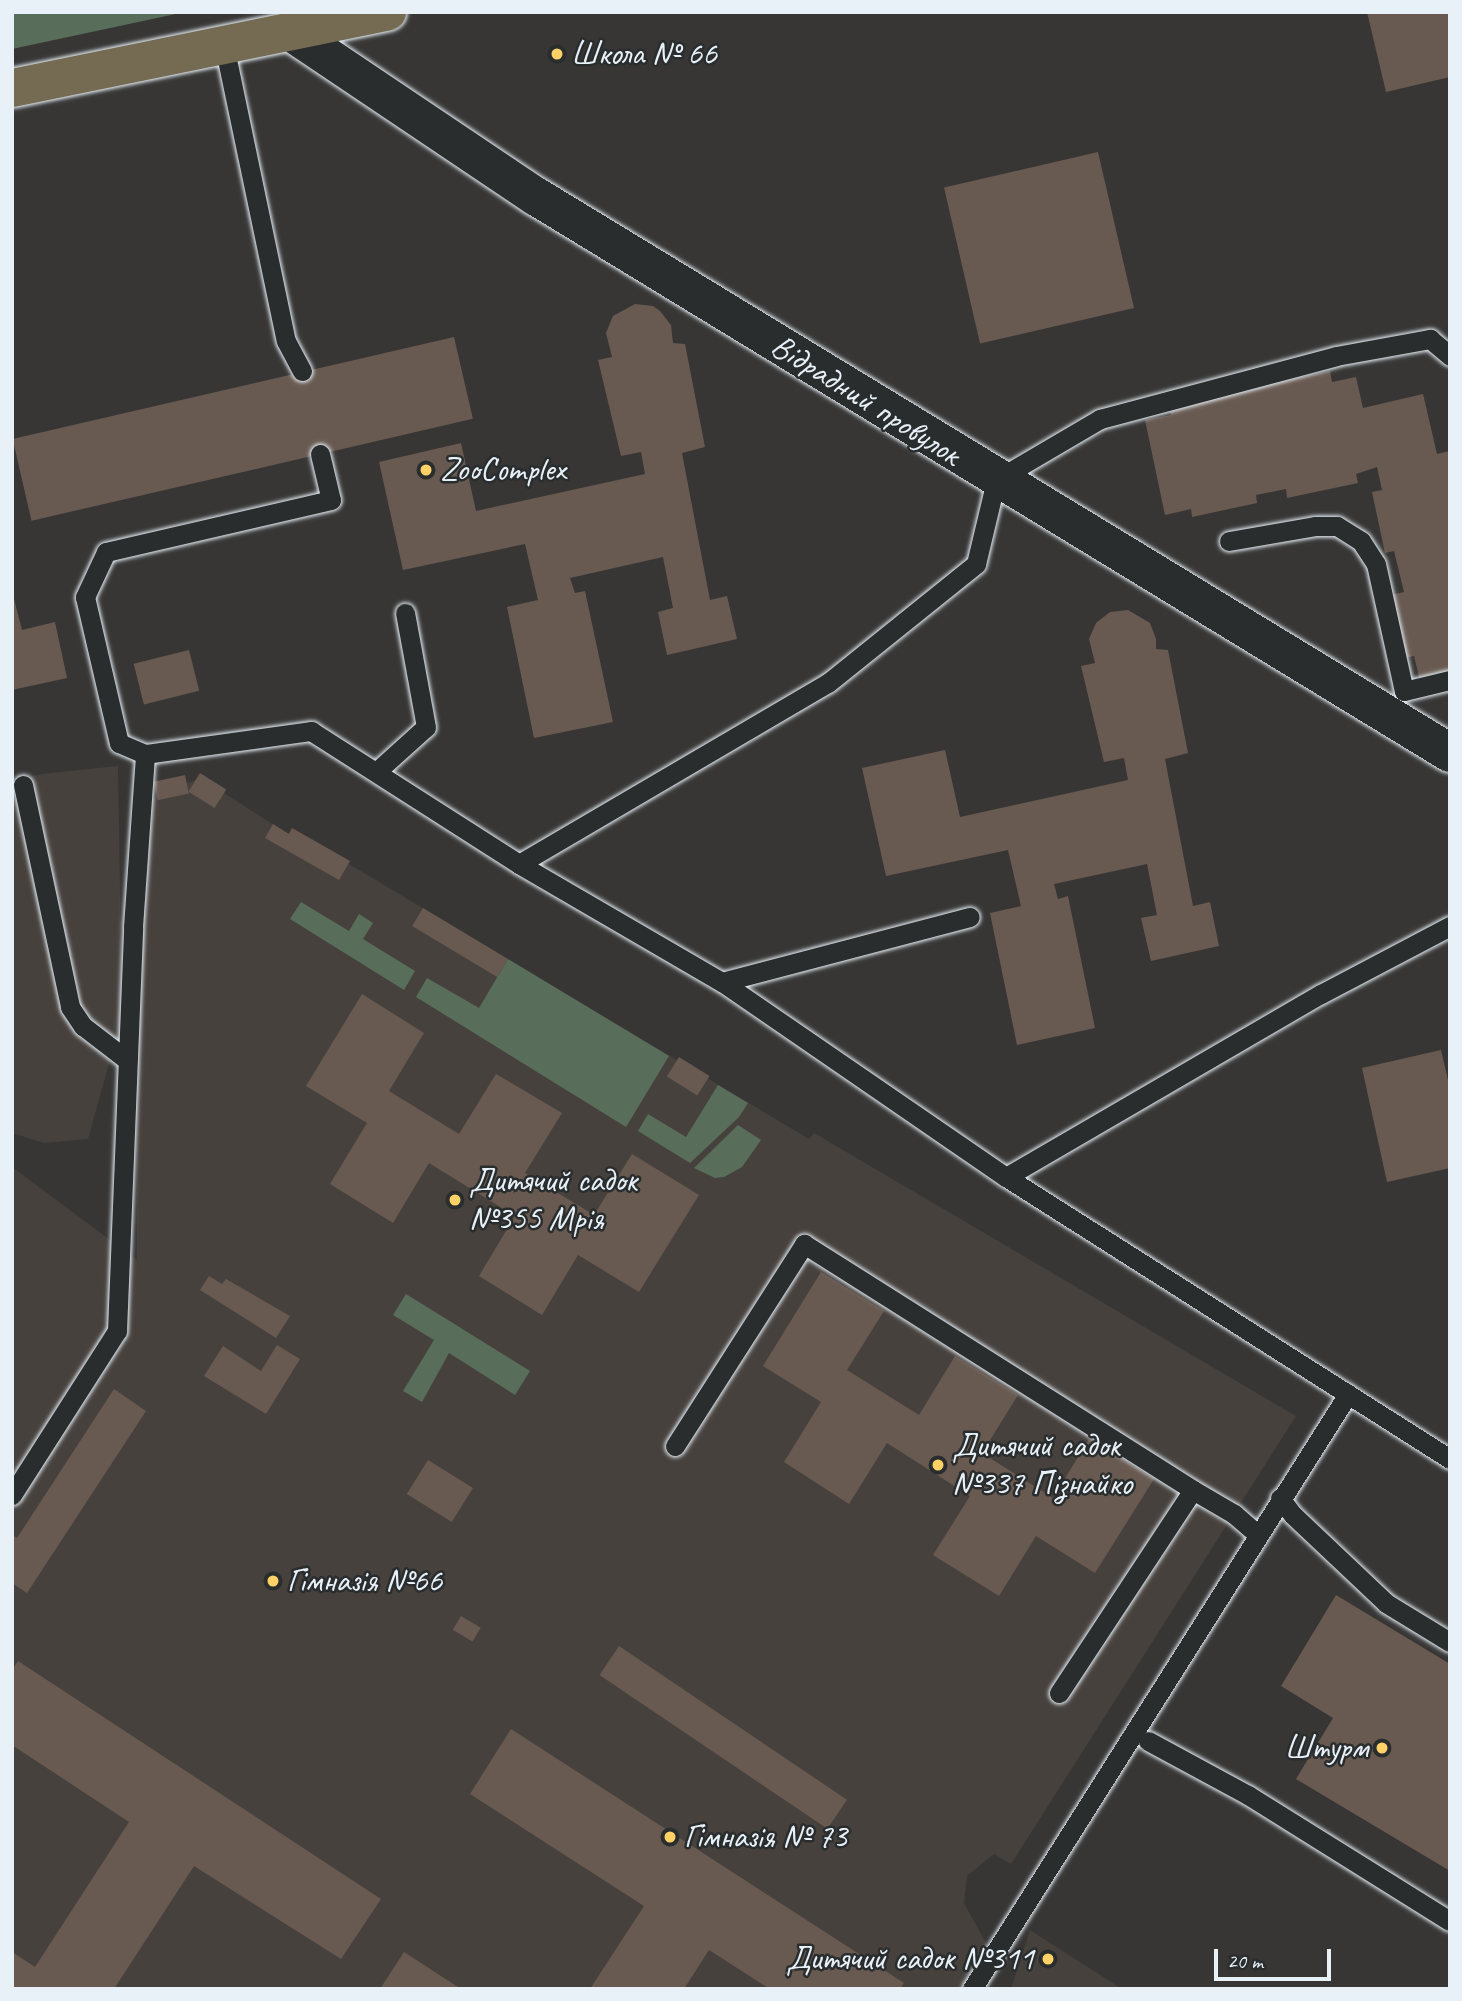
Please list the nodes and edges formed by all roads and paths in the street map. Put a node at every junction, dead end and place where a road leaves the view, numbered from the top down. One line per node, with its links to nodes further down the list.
1 (387, 12): 2 (main road)
2 (291, 32): 3 (main road); 8 (street, Відрадний провулок)
3 (224, 45): 4 (main road); 6 (lane)
4 (12, 88)
5 (1450, 356): 8 (lane)
6 (302, 371)
7 (320, 454): 13 (lane)
8 (996, 480): 12 (street, Відрадний провулок); 16 (lane)
9 (1229, 541): 11 (lane)
10 (405, 613): 14 (lane)
11 (1450, 680)
12 (1450, 753)
13 (145, 754): 14 (lane); 20 (lane)
14 (376, 772): 16 (lane)
15 (23, 785): 20 (lane)
16 (519, 864): 19 (lane)
17 (970, 917): 19 (lane)
18 (1450, 926): 21 (lane)
19 (722, 982): 21 (lane)
20 (127, 1060): 26 (lane)
21 (1006, 1177): 22 (lane)
22 (1348, 1394): 24 (lane); 27 (lane)
23 (675, 1446): 25 (lane)
24 (1445, 1451)
25 (1193, 1490): 28 (lane); 30 (lane)
26 (12, 1495)
27 (1280, 1498): 28 (lane); 29 (lane)
28 (1257, 1534): 33 (lane)
29 (1450, 1642)
30 (1059, 1693)
31 (1148, 1741): 32 (lane)
32 (1450, 1922)
33 (972, 1989)

